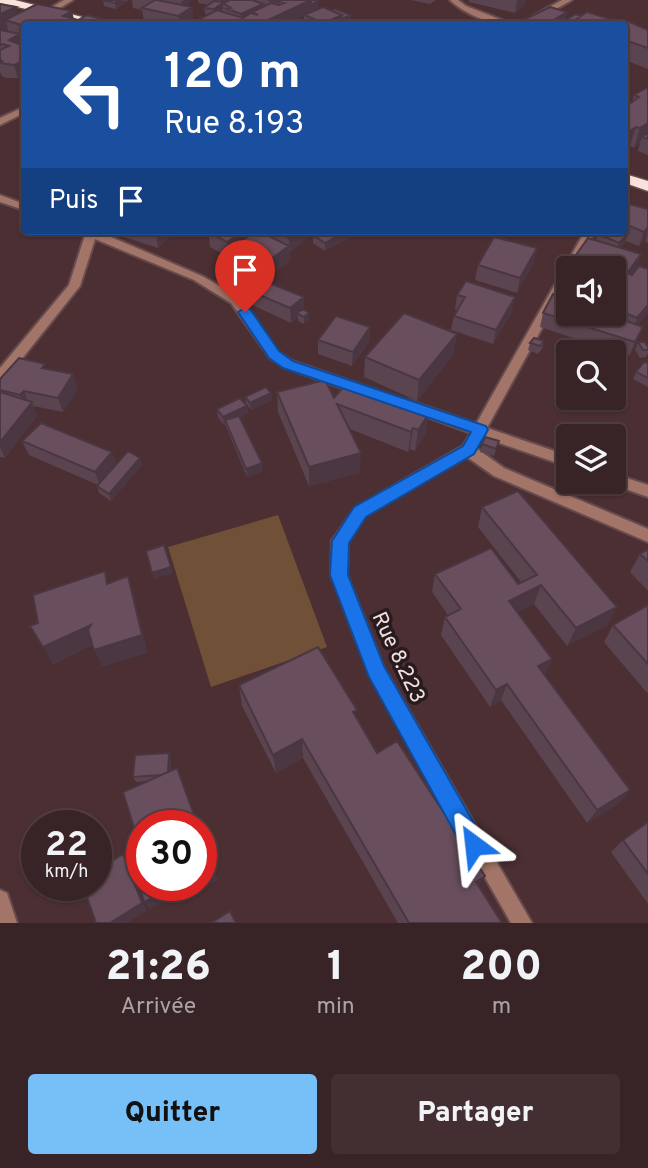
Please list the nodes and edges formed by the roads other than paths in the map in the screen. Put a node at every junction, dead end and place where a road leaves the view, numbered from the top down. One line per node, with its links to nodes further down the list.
1 (1, 0): 5 (highway)
2 (68, 0): 5 (street)
3 (454, 0): 8 (street)
4 (568, 0): 6 (street)
5 (48, 14): 7 (highway)
6 (529, 19)
7 (87, 21)
8 (500, 21)
9 (21, 112): 10 (street)
10 (0, 122)
11 (628, 181): 12 (highway)
12 (648, 186)
13 (0, 198): 14 (street)
14 (21, 206)
15 (88, 235): 18 (street)
16 (96, 235): 19 (street)
17 (588, 235): 19 (street, Rue 8.223)
18 (0, 377)
19 (480, 430): 20 (street, Rue 8.223); 21 (street)
20 (468, 450): 24 (street); 27 (street, Rue 8.223)
21 (556, 457)
22 (626, 483): 23 (street)
23 (648, 491)
24 (648, 536)
25 (0, 901): 26 (street)
26 (7, 923)
27 (522, 923)

